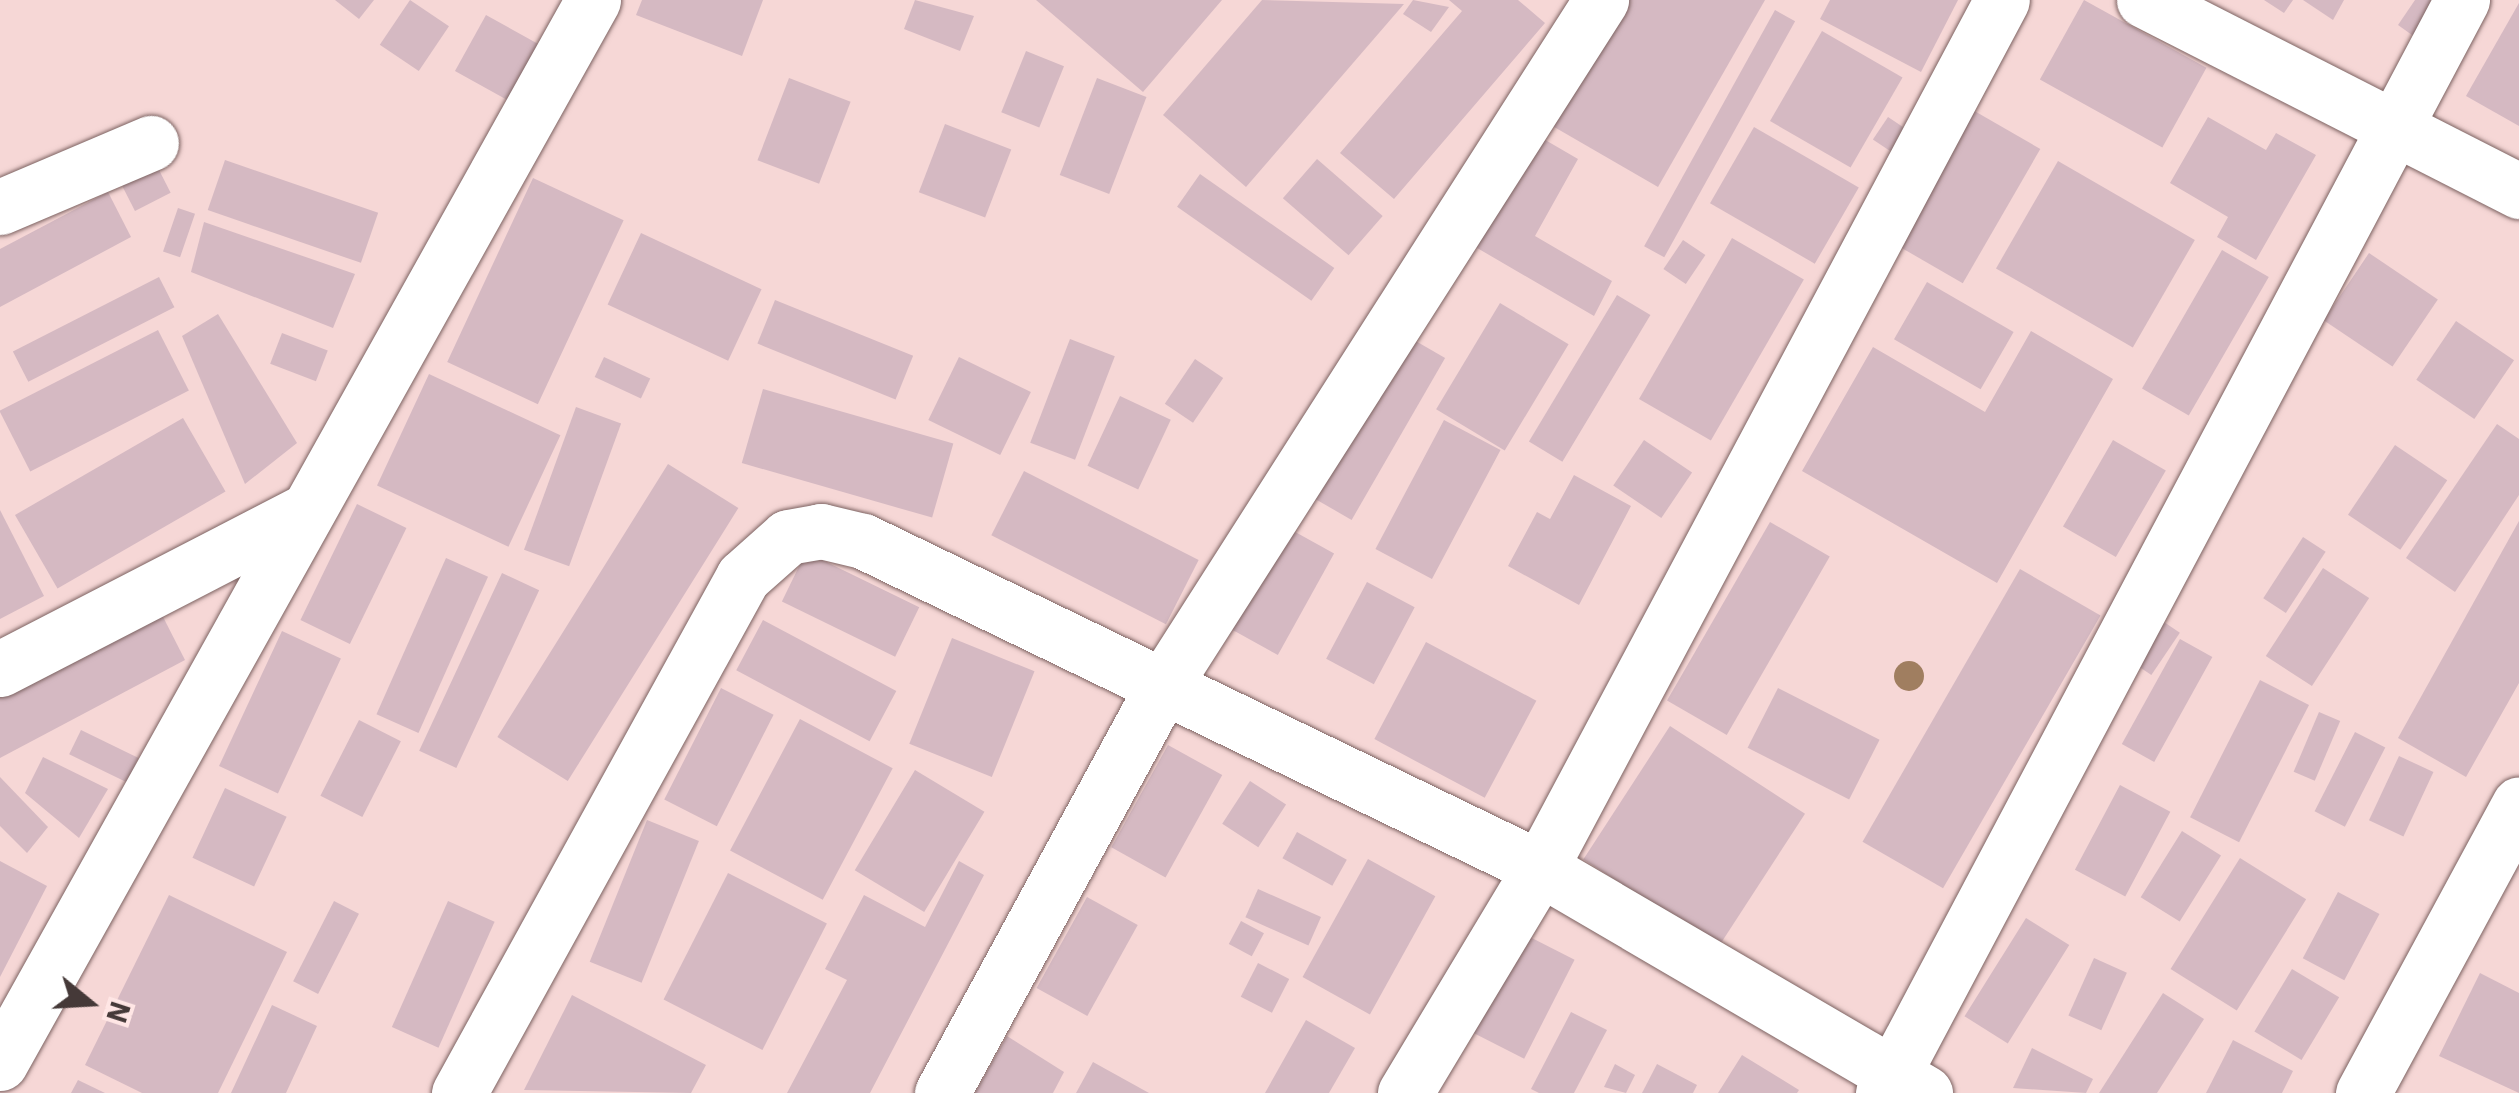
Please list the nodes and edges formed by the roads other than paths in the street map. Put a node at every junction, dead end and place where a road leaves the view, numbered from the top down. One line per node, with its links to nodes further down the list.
1 (593, 0): 10 (street)
2 (1601, 0): 12 (street)
3 (2002, 0): 14 (street)
4 (2144, 0): 6 (street)
5 (2462, 0): 6 (street)
6 (2398, 122): 8 (street); 16 (street)
7 (151, 144): 9 (street)
8 (2519, 190)
9 (0, 207)
10 (302, 513): 11 (street); 15 (street)
11 (0, 669)
12 (1163, 686): 14 (street); 17 (street); 18 (street)
13 (2519, 805): 20 (street)
14 (1540, 868): 16 (street); 19 (street)
15 (0, 1063)
16 (1900, 1087)
17 (460, 1093)
18 (942, 1093)
19 (1405, 1093)
20 (2363, 1093)

